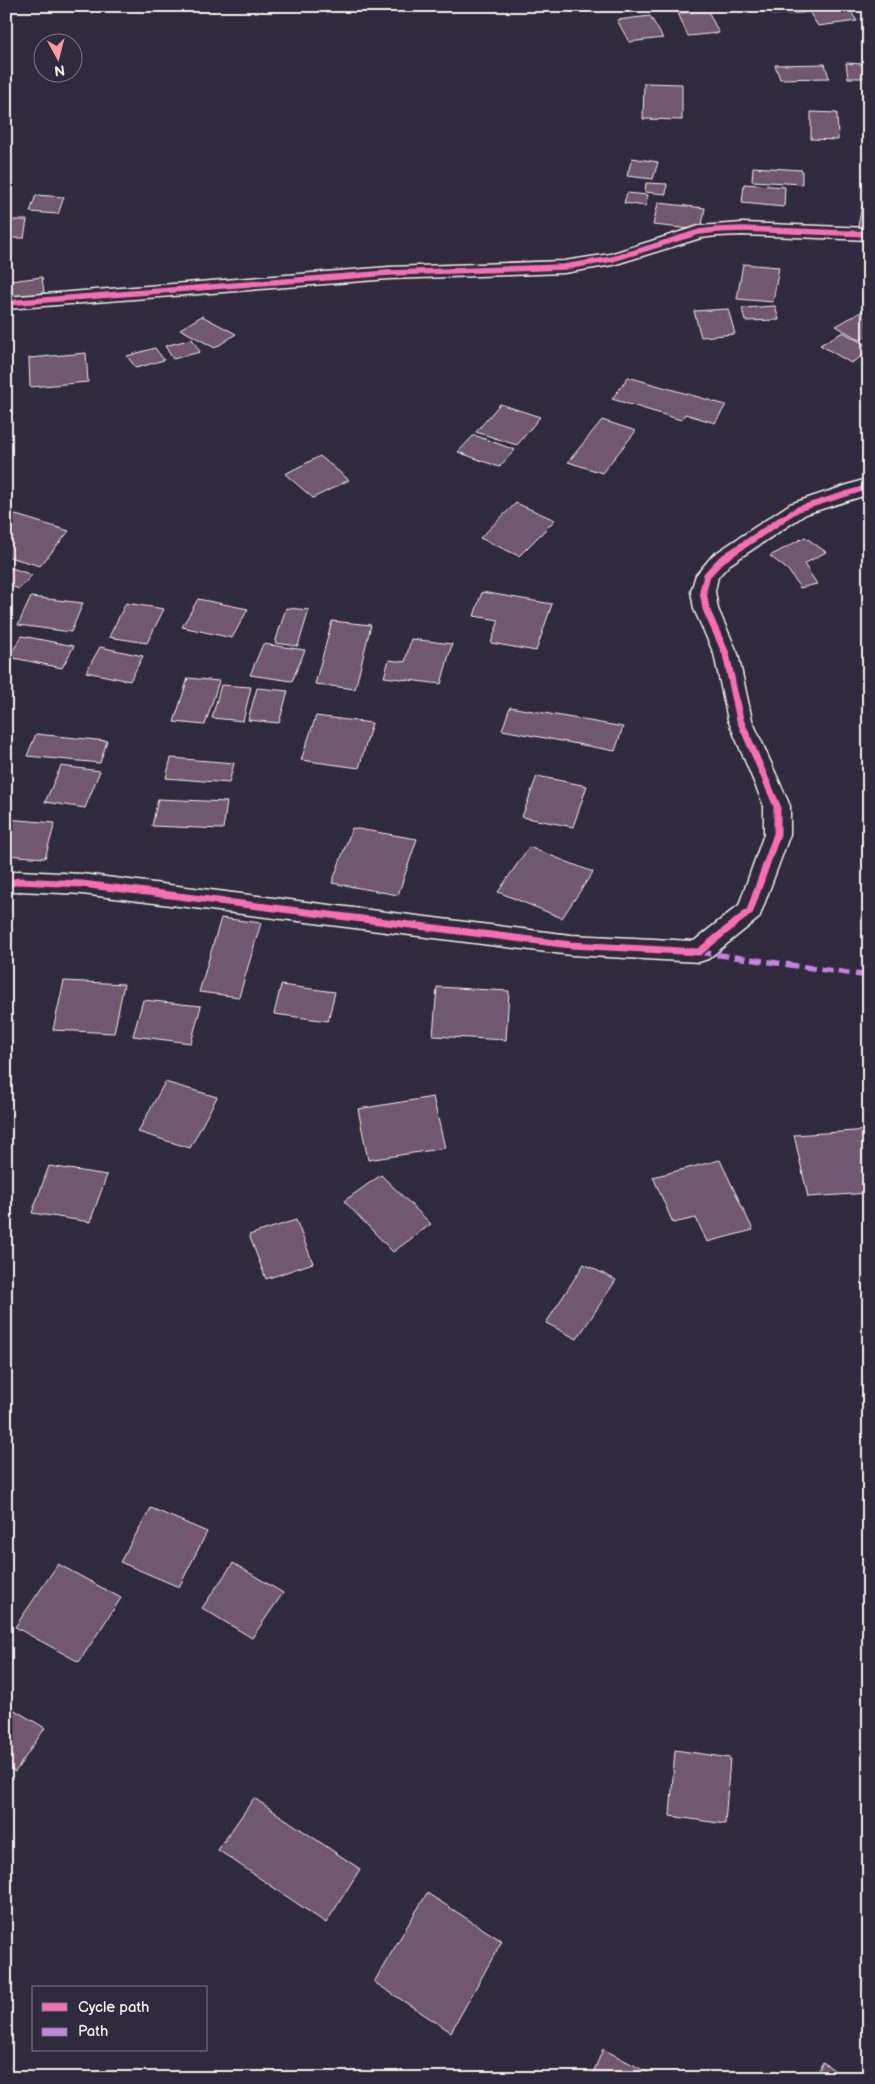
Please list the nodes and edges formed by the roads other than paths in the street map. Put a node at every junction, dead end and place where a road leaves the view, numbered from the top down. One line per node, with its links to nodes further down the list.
1 (869, 234): 2 (street)
2 (6, 303)
3 (869, 485): 4 (street)
4 (6, 884)

